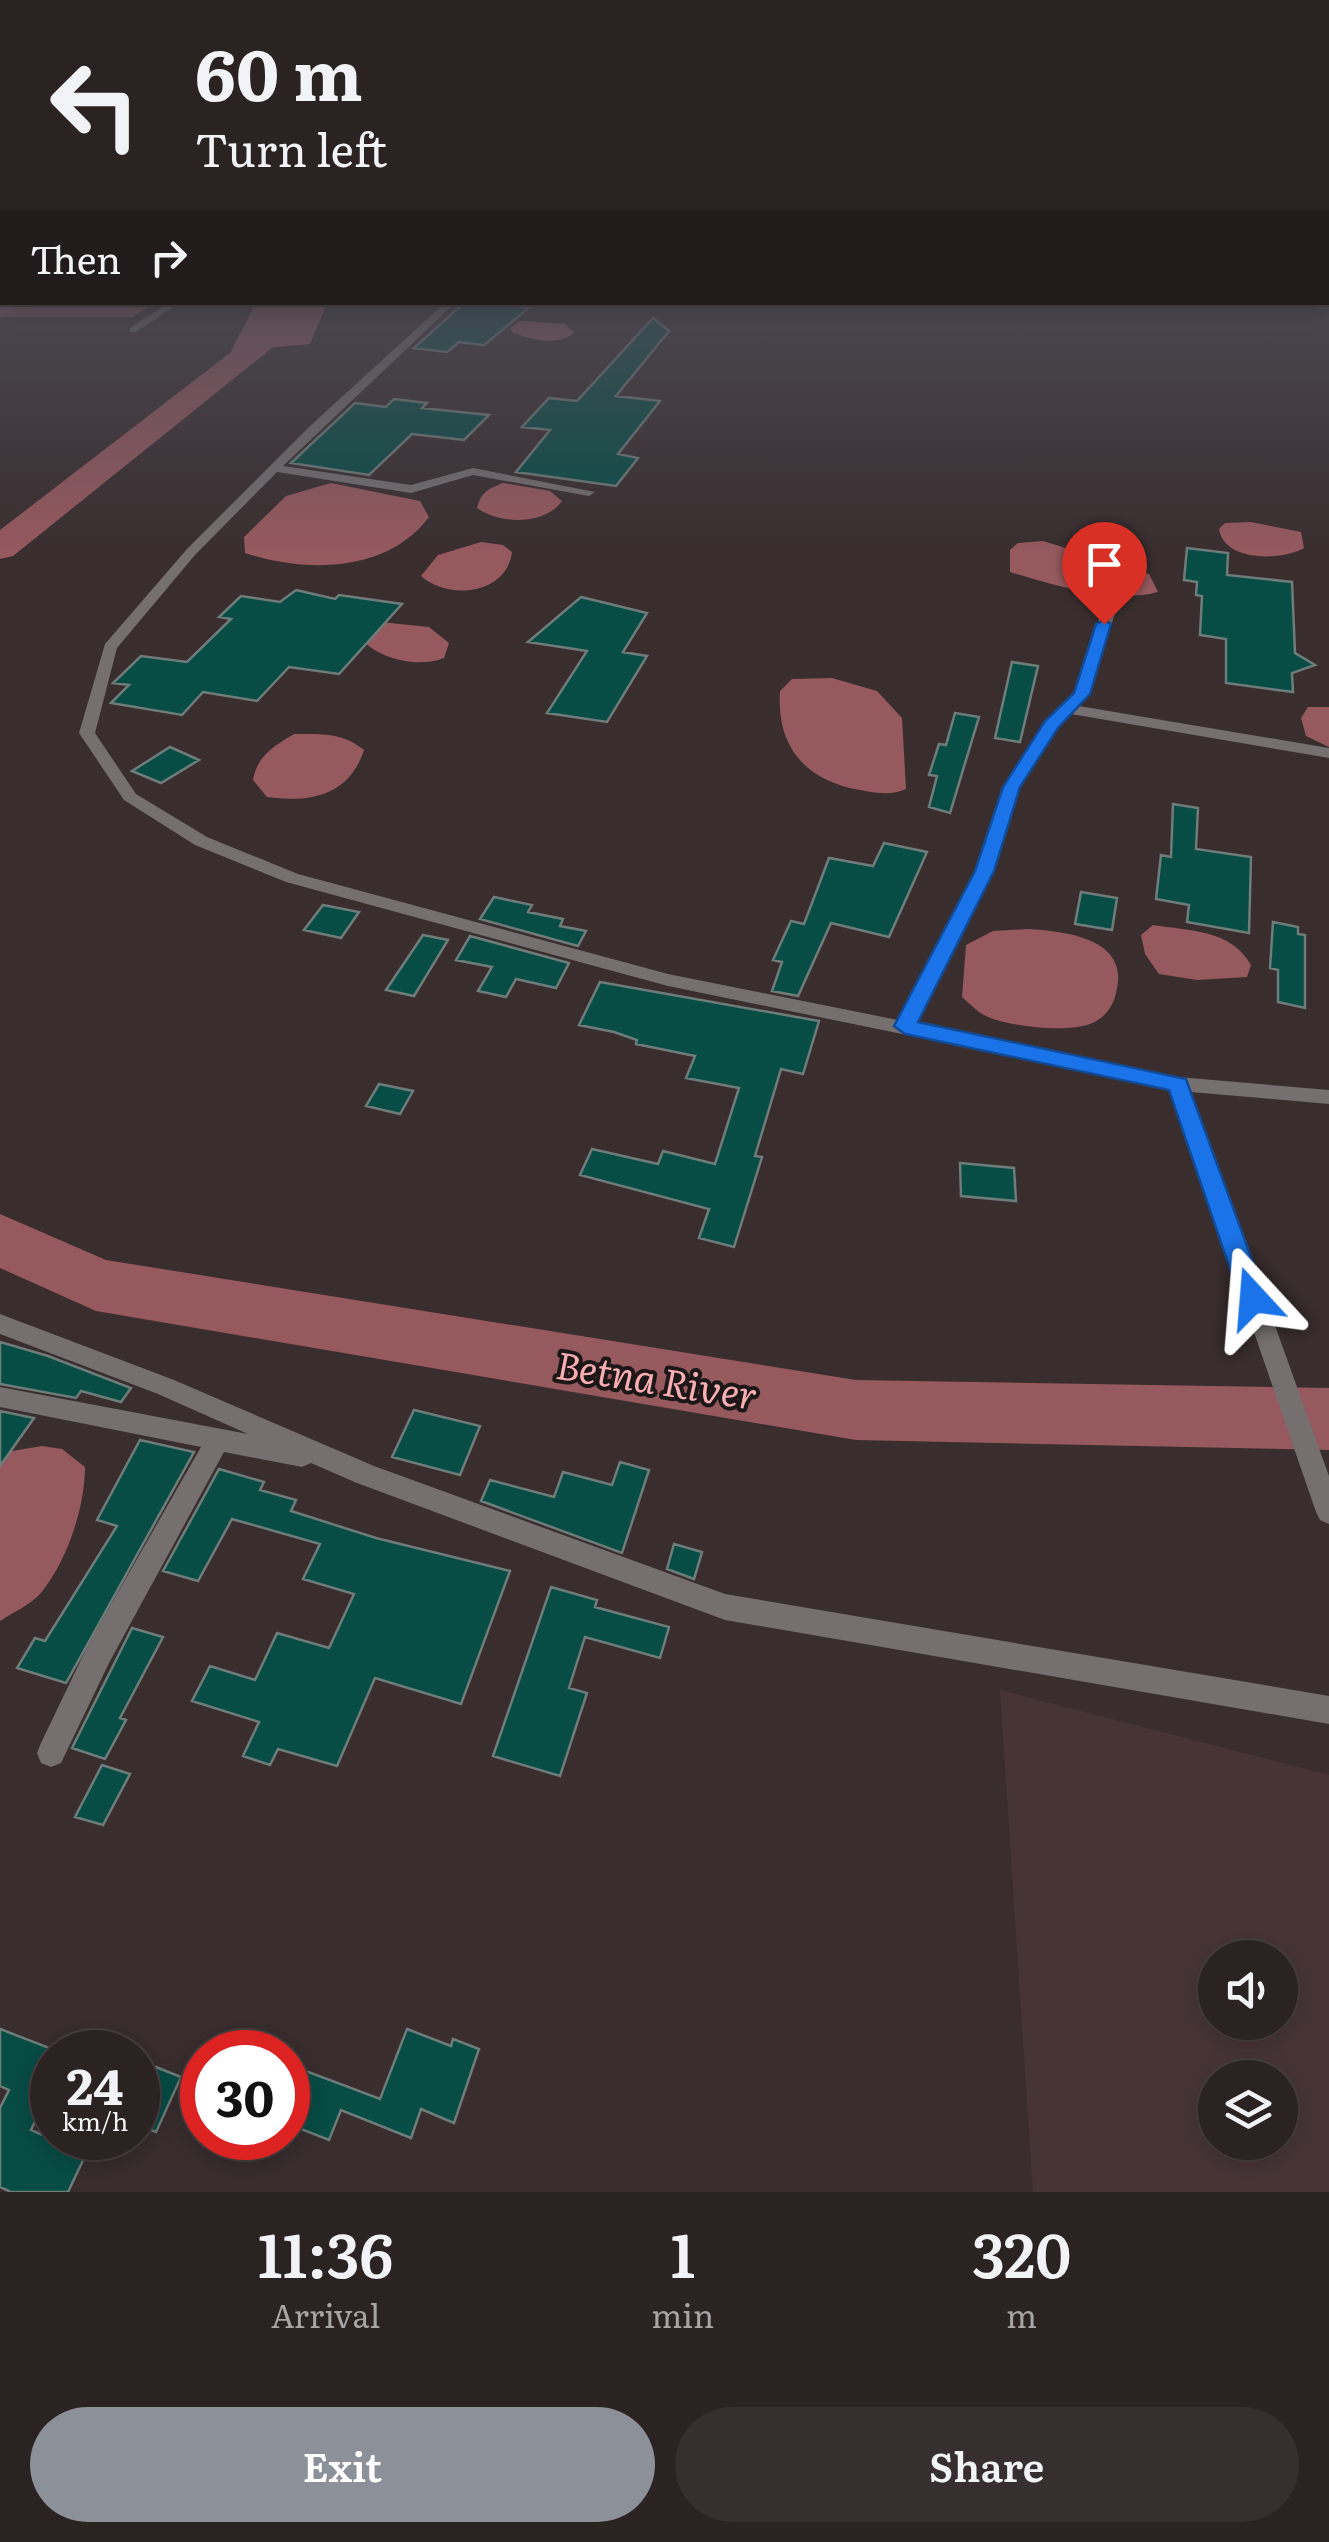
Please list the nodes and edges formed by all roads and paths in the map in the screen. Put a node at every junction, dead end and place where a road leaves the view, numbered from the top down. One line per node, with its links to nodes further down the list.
1 (399, 352): 2 (street)
2 (276, 468): 3 (street); 7 (street)
3 (589, 492)
4 (1112, 601): 5 (street)
5 (1067, 709): 6 (street); 7 (street)
6 (1329, 753)
7 (905, 1026): 8 (street)
8 (1178, 1084): 9 (street); 14 (street)
9 (1329, 1097)
10 (0, 1324): 13 (street)
11 (0, 1397): 12 (street)
12 (218, 1440): 13 (street); 16 (street)
13 (366, 1475): 15 (street)
14 (1329, 1512)
15 (1329, 1710)
16 (51, 1753)

